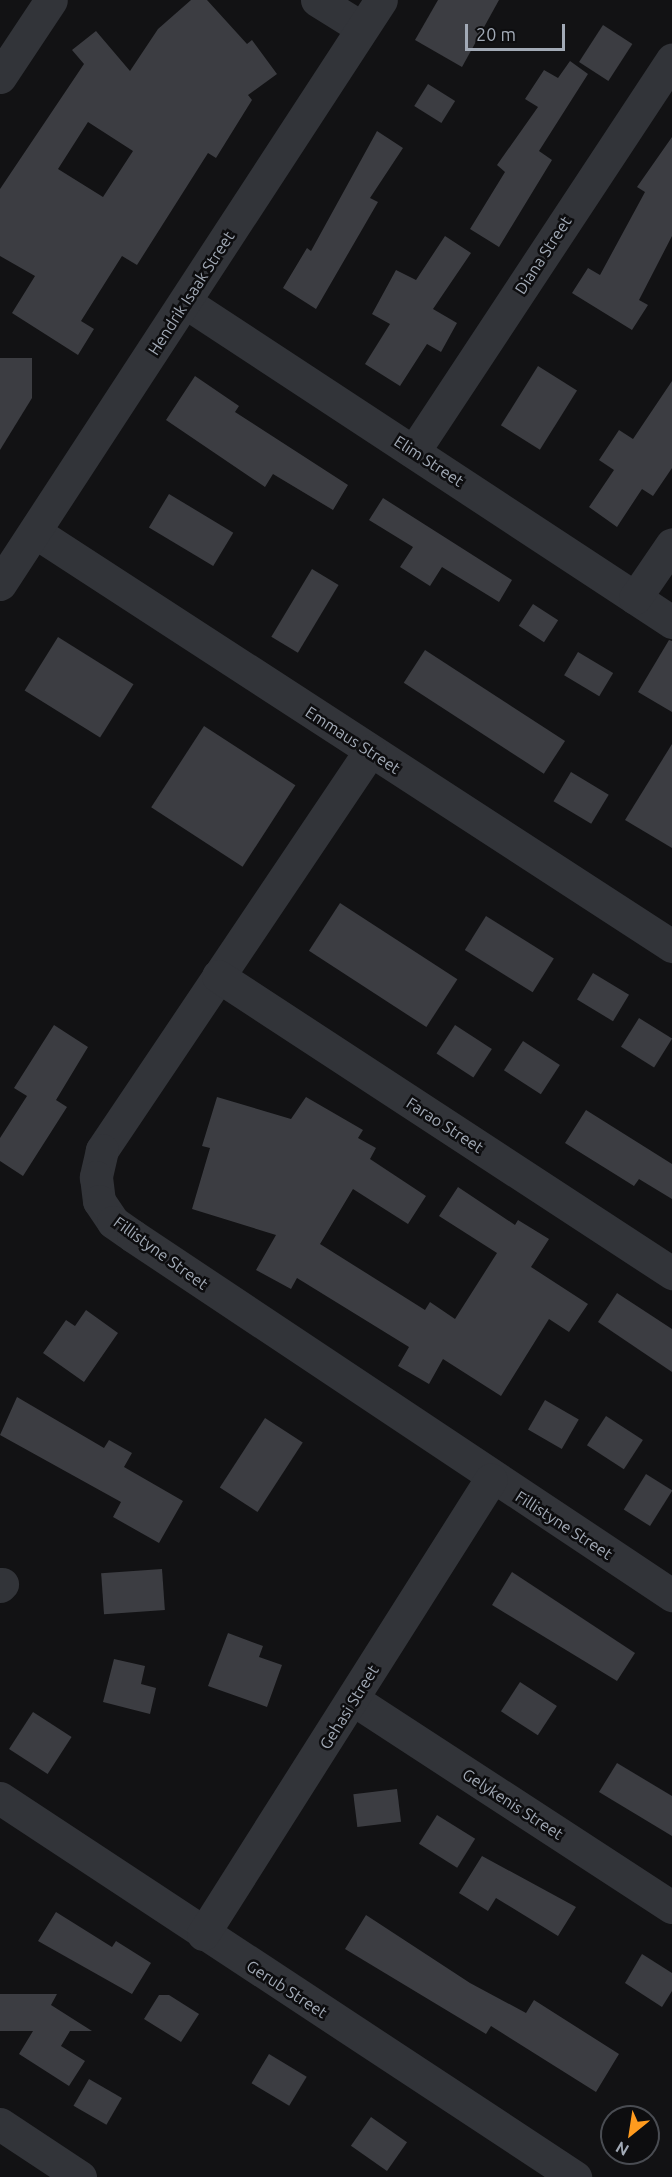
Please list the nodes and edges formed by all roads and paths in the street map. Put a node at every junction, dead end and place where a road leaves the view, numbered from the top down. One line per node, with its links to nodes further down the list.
1 (51, 0): 6 (street)
2 (316, 0): 4 (street)
3 (381, 0): 4 (street, Hendrik Isaak Street)
4 (362, 28): 7 (street, Hendrik Isaak Street)
5 (672, 59): 8 (street, Diana Street)
6 (0, 77)
7 (185, 302): 8 (street, Elim Street); 9 (street, Hendrik Isaak Street)
8 (414, 451): 12 (street, Elim Street)
9 (35, 532): 11 (street, Hendrik Isaak Street); 14 (street, Emmaus Street)
10 (672, 544): 12 (street)
11 (0, 584)
12 (635, 598): 13 (street, Elim Street)
13 (672, 622)
14 (370, 751): 15 (street, Emmaus Street); 16 (street, Fillistyne Street)
15 (672, 946)
16 (218, 976): 17 (street, Farao Street); 18 (street, Fillistyne Street)
17 (672, 1274)
18 (491, 1479): 19 (street, Fillistyne Street); 20 (street, Gehasi Street)
19 (672, 1595)
20 (354, 1700): 22 (street, Gelykenis Street); 23 (street, Gehasi Street)
21 (0, 1798): 23 (street, Gerub Street)
22 (672, 1907)
23 (203, 1934): 26 (street, Gerub Street)
24 (0, 2124): 25 (street)
25 (80, 2177)
26 (575, 2177)

